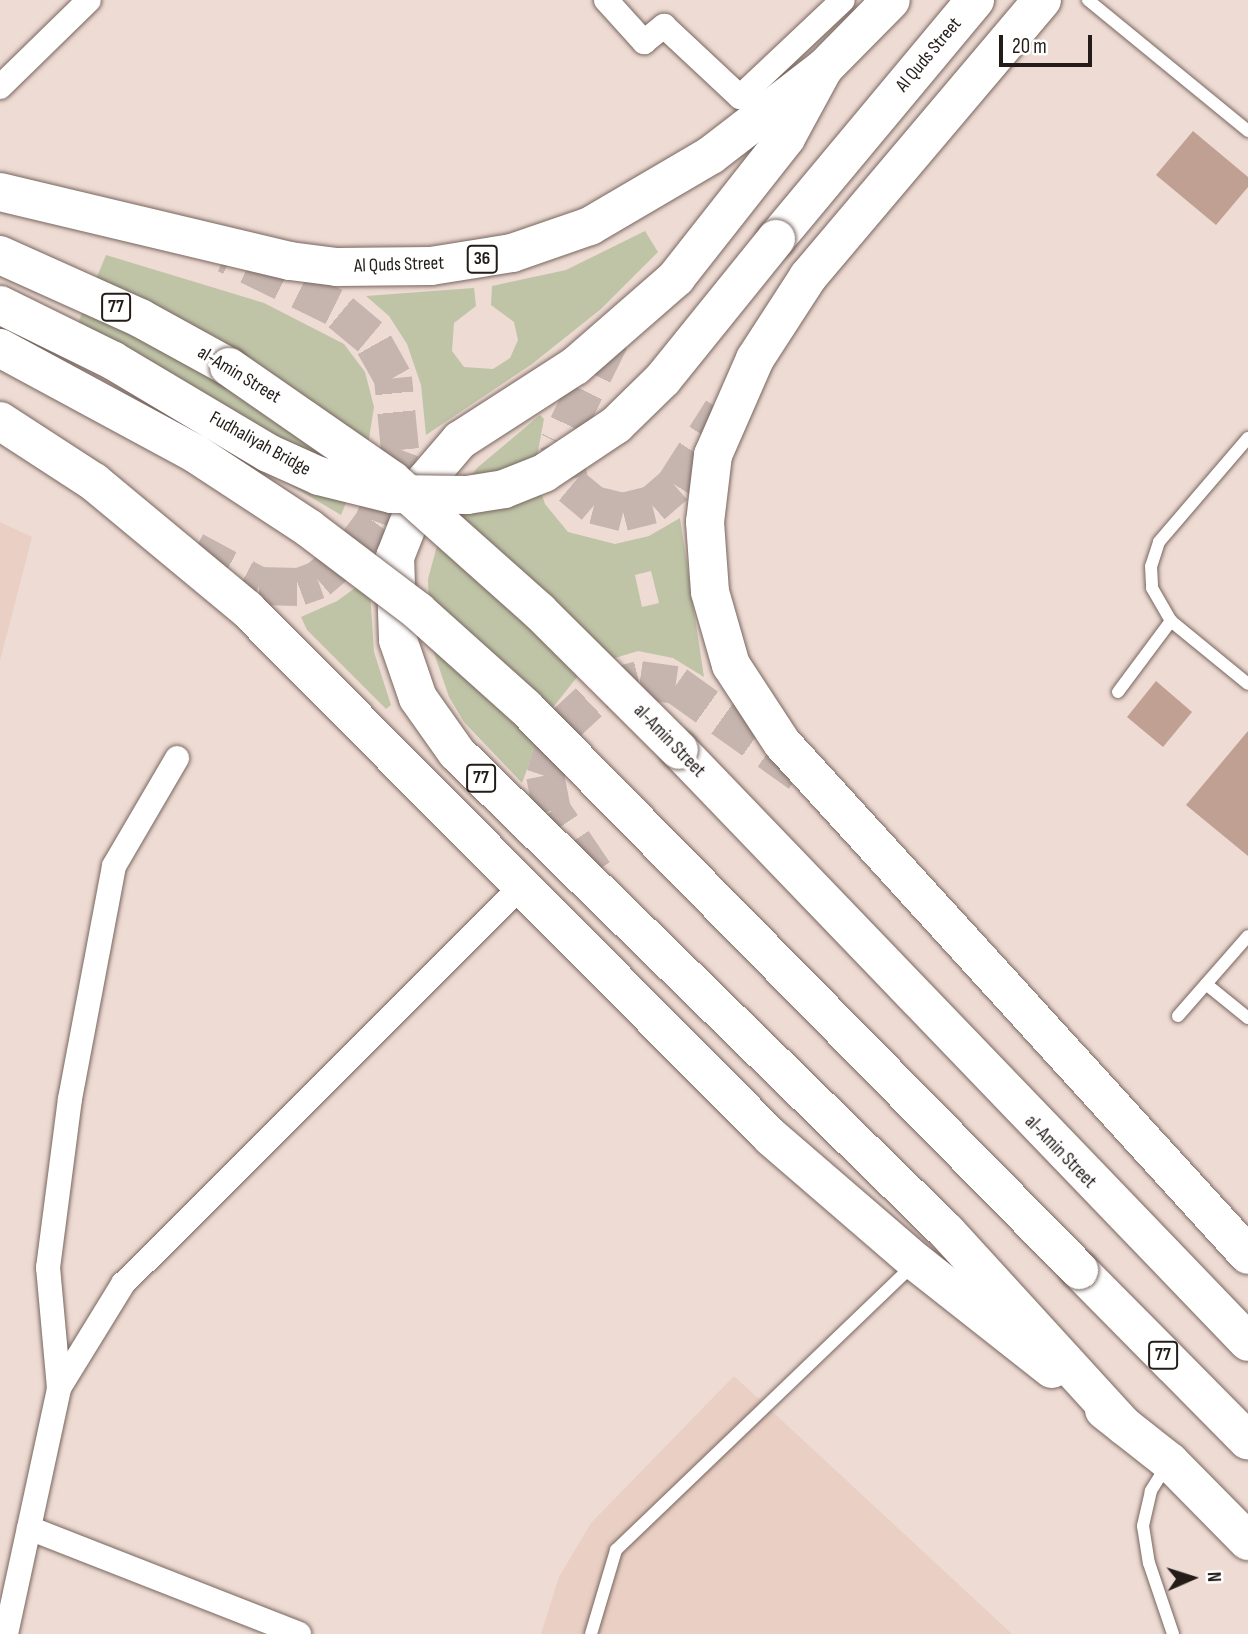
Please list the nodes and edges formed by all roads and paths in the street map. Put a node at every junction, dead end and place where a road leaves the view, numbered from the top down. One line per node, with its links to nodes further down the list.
1 (89, 0): 9 (street)
2 (606, 0): 3 (street)
3 (843, 0)
4 (975, 0): 12 (main road, Al Quds Street)
5 (1042, 0): 27 (main road)
6 (1088, 0): 10 (lane)
7 (872, 6): 8 (main road, Al Quds Street / 36)
8 (824, 68): 11 (main road, Al Quds Street / 36); 31 (main road, 77)
9 (0, 88)
10 (1248, 131)
11 (0, 191)
12 (776, 239): 14 (main road, Fudhaliyah Bridge, bridge)
13 (0, 255): 29 (main road, al-Amin Street / 77, bridge)
14 (0, 305)
15 (0, 348): 32 (main road, 77, bridge)
16 (0, 422): 22 (main road, 77)
17 (1248, 438): 18 (lane)
18 (1171, 621): 19 (lane); 20 (lane)
19 (1248, 684)
20 (1118, 692)
21 (177, 758): 30 (street)
22 (522, 886): 28 (main road, 77); 30 (street)
23 (1248, 936): 24 (lane)
24 (1206, 984): 25 (lane); 26 (lane)
25 (1178, 1016)
26 (1248, 1018)
27 (1248, 1255)
28 (916, 1262): 31 (main road, 77); 38 (lane)
29 (1248, 1342)
30 (59, 1388): 34 (street)
31 (1124, 1426): 33 (main road, 77)
32 (1248, 1441)
33 (1170, 1462): 35 (main road, 77); 39 (lane)
34 (29, 1528): 36 (street); 37 (street)
35 (1248, 1541)
36 (6, 1634)
37 (299, 1634)
38 (591, 1634)
39 (1173, 1634)

